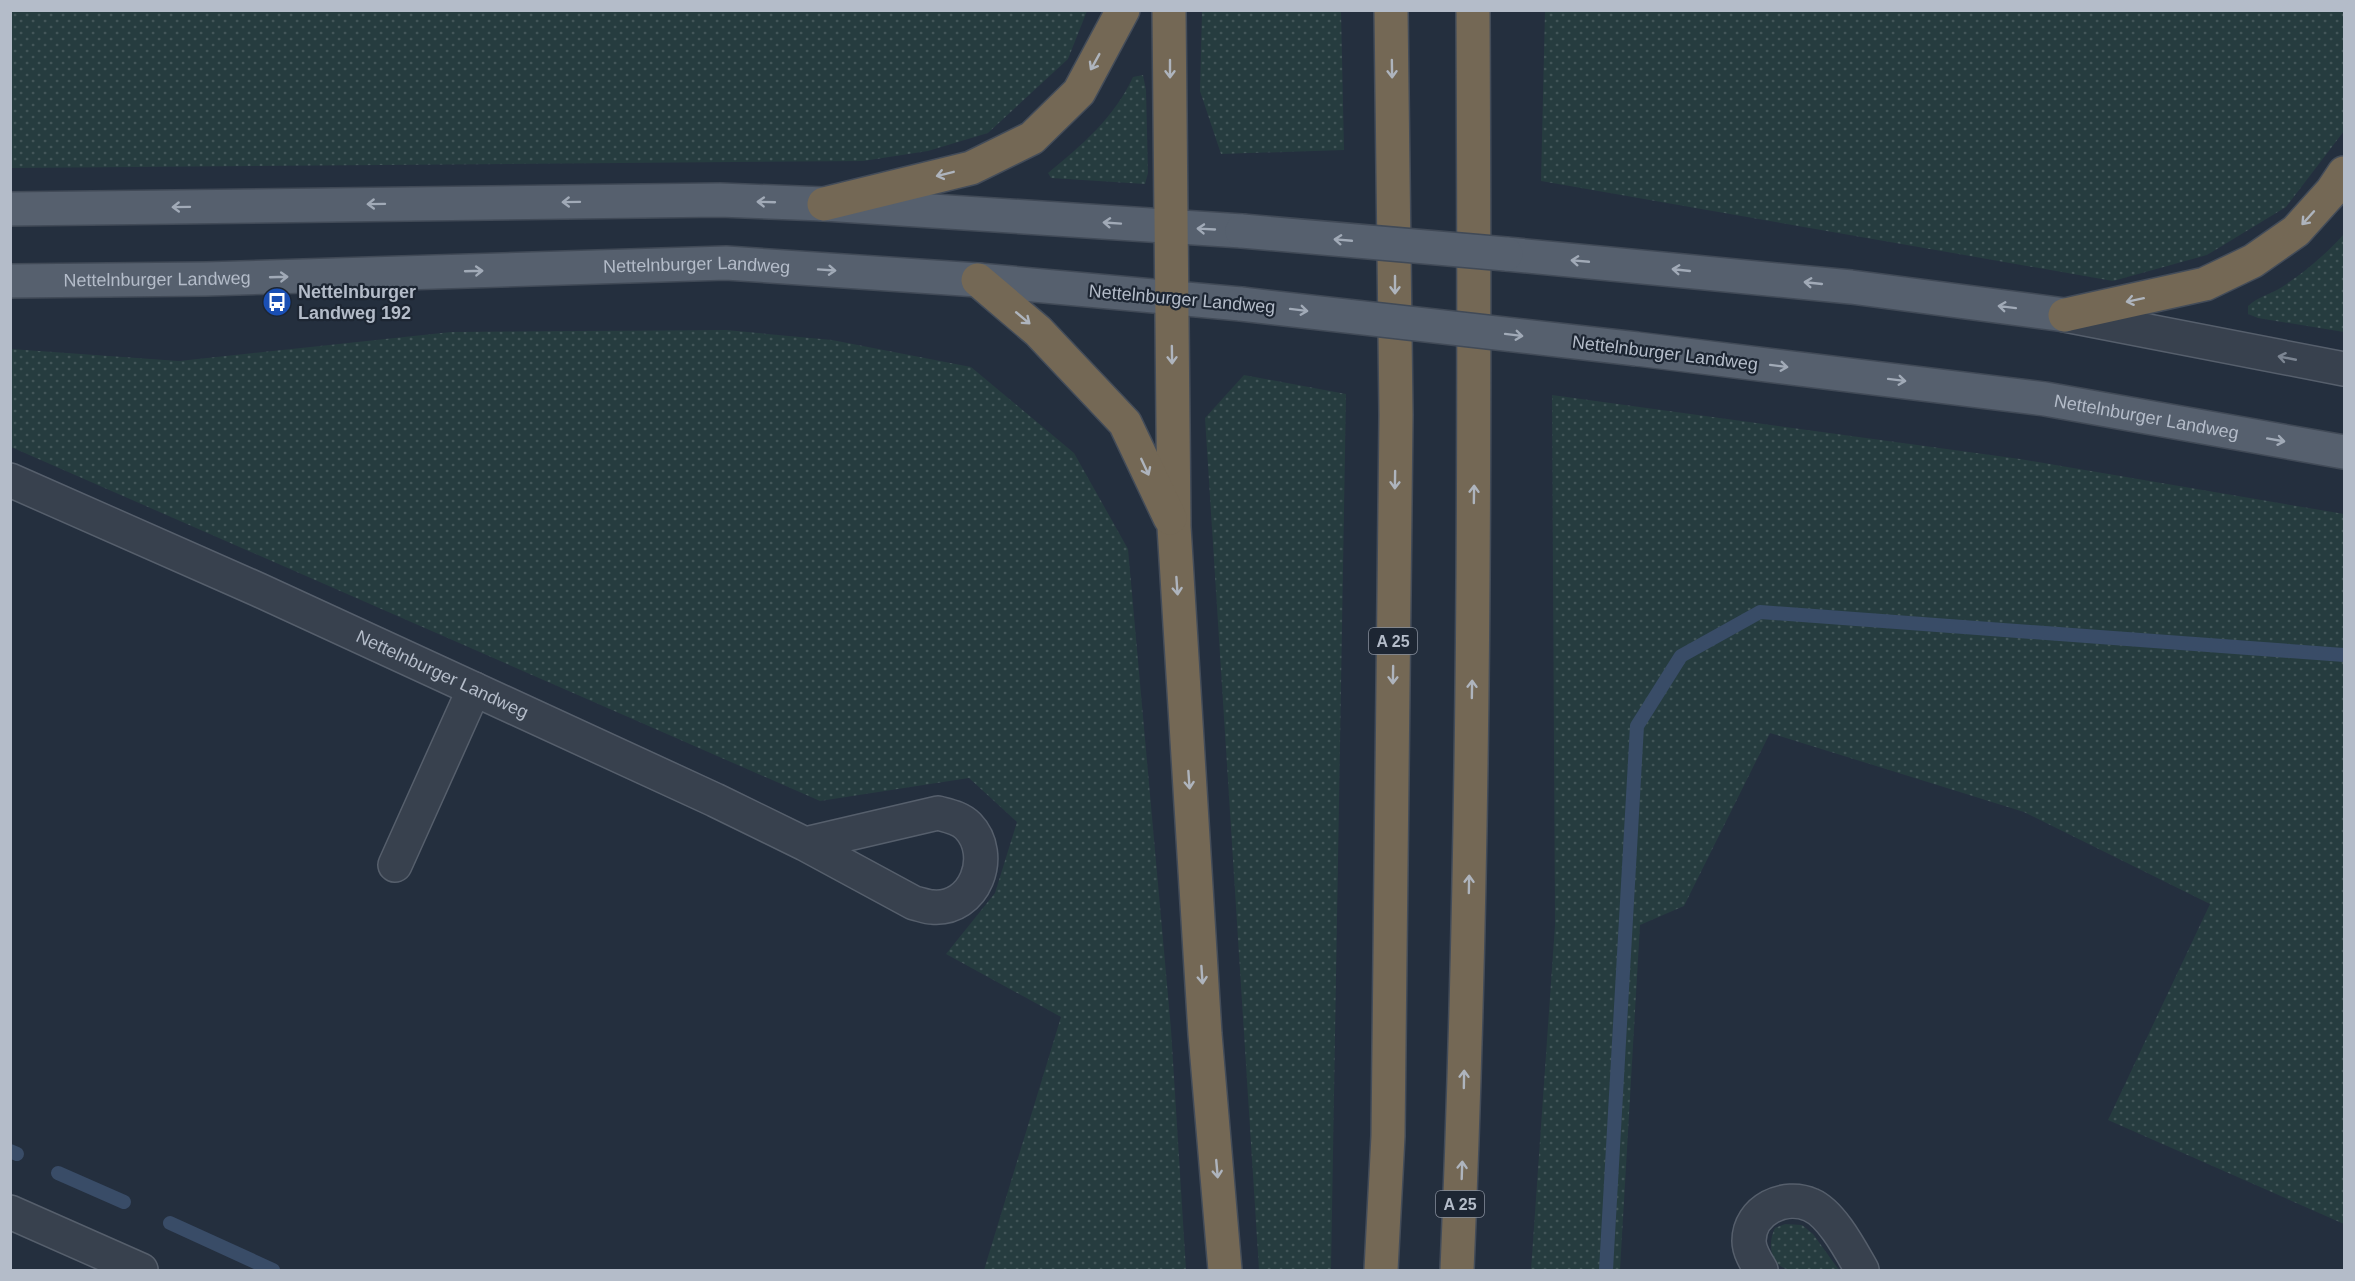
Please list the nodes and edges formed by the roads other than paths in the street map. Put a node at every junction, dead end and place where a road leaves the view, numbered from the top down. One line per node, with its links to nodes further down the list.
1 (1123, 10): 6 (highway, one-way to 6)
2 (1169, 10): 8 (highway, one-way to 8)
3 (1391, 10): 23 (highway, A 25, one-way to 23)
4 (1475, 19): 24 (highway, A 25, one-way to 4)
5 (2344, 173): 12 (highway, one-way to 12)
6 (824, 204): 7 (main road, one-way to 7); 8 (main road, one-way to 6)
7 (10, 209)
8 (1171, 226): 11 (highway); 12 (main road, one-way to 8, bridge)
9 (978, 280): 10 (main road, Nettelnburger Landweg, one-way to 9); 11 (main road, Nettelnburger Landweg); 16 (highway, one-way to 16)
10 (10, 281)
11 (1171, 297): 14 (main road, Nettelnburger Landweg, one-way to 14, bridge); 16 (highway, one-way to 16)
12 (2065, 315): 13 (street, one-way to 12)
13 (2344, 369)
14 (2344, 452)
15 (10, 480): 17 (street, Nettelnburger Landweg)
16 (1174, 527): 22 (highway, one-way to 22)
17 (474, 689): 18 (street, Nettelnburger Landweg); 19 (street)
18 (805, 844): 18 (street, Nettelnburger Landweg)
19 (395, 865)
20 (10, 1212): 21 (street)
21 (141, 1270)
22 (1225, 1270)
23 (1381, 1270)
24 (1457, 1270)
25 (1761, 1270): 26 (street)
26 (1862, 1270)

